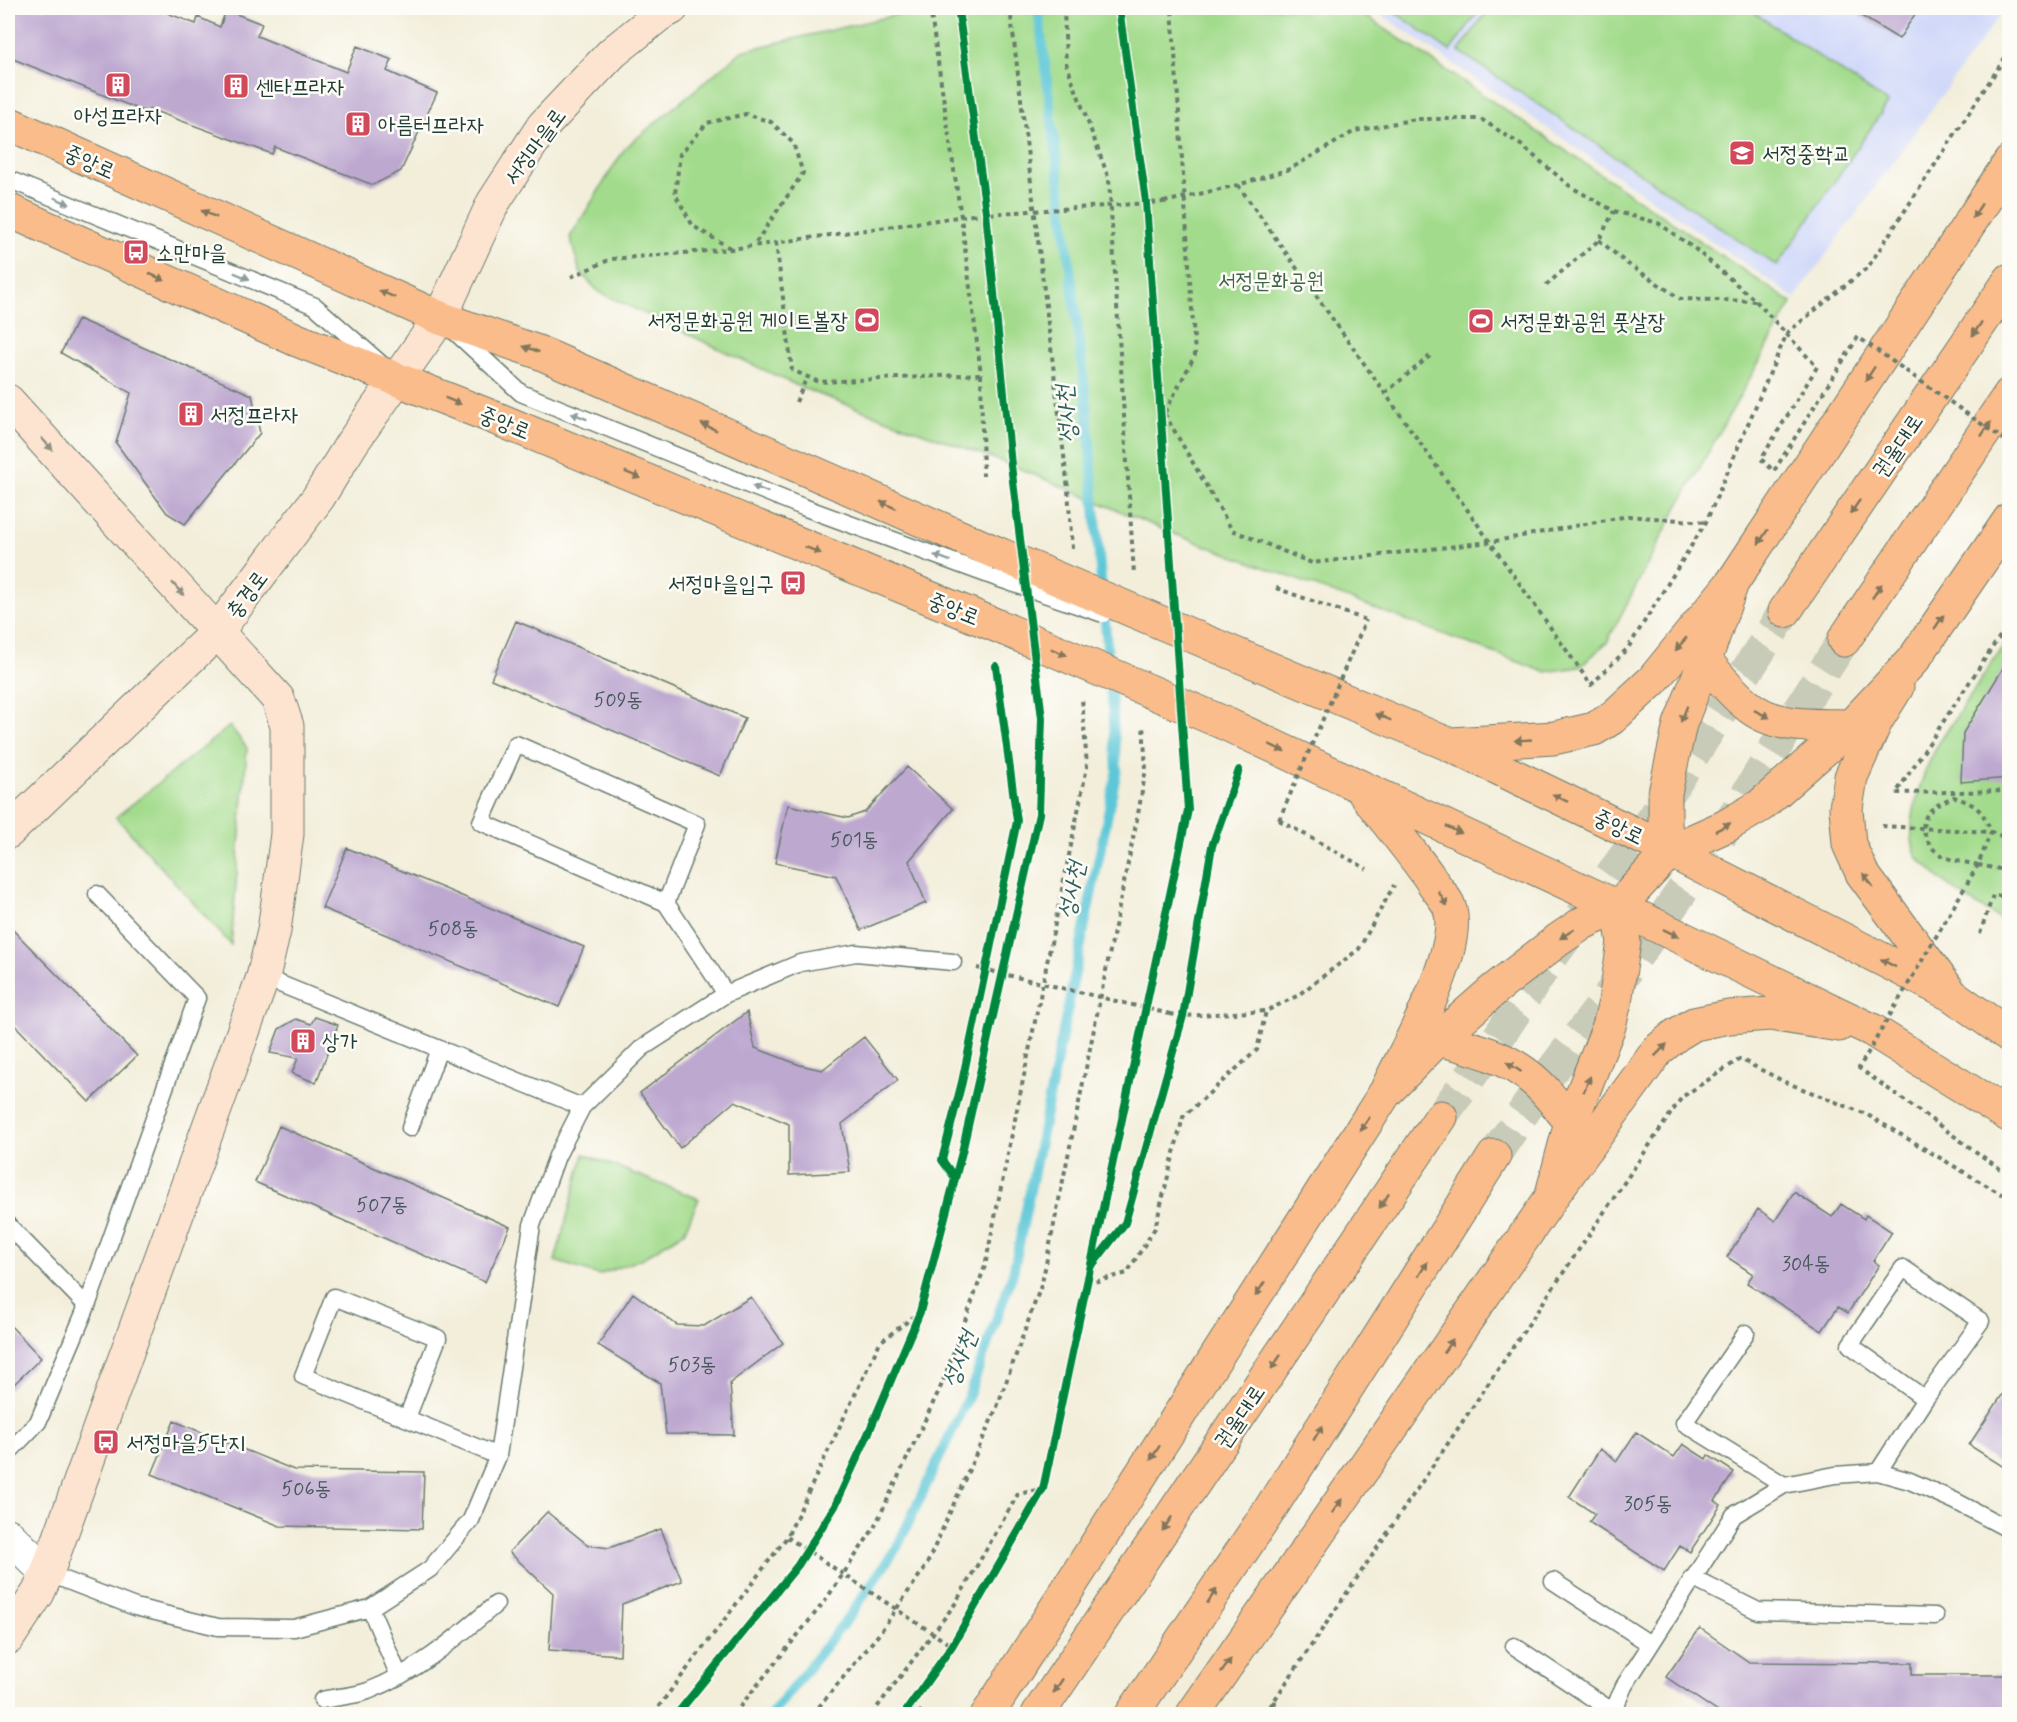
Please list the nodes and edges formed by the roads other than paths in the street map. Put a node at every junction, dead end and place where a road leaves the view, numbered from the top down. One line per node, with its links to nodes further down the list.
1 (672, 8): 7 (street, 서정마을로)
2 (8, 123): 7 (main road, 중앙로, one-way to 2)
3 (2010, 162): 13 (main road, one-way to 13)
4 (8, 179): 8 (lane, one-way to 8)
5 (8, 210): 8 (main road, 중앙로, one-way to 8)
6 (2010, 280): 14 (main road, 권율대로, one-way to 14)
7 (440, 318): 8 (street, 충경로); 12 (main road, 중앙로, one-way to 7); 12 (lane, one-way to 7)
8 (399, 379): 15 (street, 충경로); 21 (main road, 중앙로, one-way to 21, bridge)
9 (2010, 394): 16 (main road, one-way to 9)
10 (8, 401): 15 (street, one-way to 15)
11 (2010, 519): 17 (main road, one-way to 11)
12 (998, 566): 20 (main road, 중앙로, one-way to 12, bridge)
13 (1732, 583): 18 (main road); 20 (main road, one-way to 20)
14 (1785, 611)
15 (216, 633): 22 (street, 충경로); 28 (street)
16 (1844, 639)
17 (1914, 658): 19 (main road); 30 (main road, one-way to 17)
18 (1705, 660): 19 (main road, one-way to 19); 23 (main road, one-way to 23)
19 (1851, 726): 23 (main road, one-way to 19)
20 (1448, 744): 23 (main road, 중앙로, one-way to 20)
21 (1358, 785): 26 (main road, one-way to 26); 35 (main road, one-way to 35)
22 (8, 832)
23 (1670, 851): 26 (main road); 30 (main road, 중앙로, one-way to 23)
24 (97, 894): 45 (lane)
25 (666, 903): 25 (lane); 29 (lane)
26 (1618, 907): 31 (main road, one-way to 31); 33 (main road, one-way to 33); 40 (main road, one-way to 26)
27 (952, 962): 29 (lane)
28 (262, 977): 34 (lane); 55 (street)
29 (726, 994): 37 (lane)
30 (1952, 995): 32 (main road, 중앙로)
31 (1876, 1033): 36 (lane); 38 (main road); 43 (main road, one-way to 31)
32 (2010, 1036)
33 (1438, 1039): 35 (main road); 40 (main road, one-way to 33)
34 (439, 1049): 37 (lane); 41 (lane)
35 (1385, 1092): 67 (main road, one-way to 67)
36 (2010, 1105)
37 (582, 1107): 50 (lane)
38 (2010, 1116)
39 (1441, 1117): 68 (main road, 권율대로, one-way to 68)
40 (1571, 1122): 43 (main road)
41 (410, 1128)
42 (1494, 1156): 69 (main road, one-way to 42)
43 (1551, 1198): 70 (main road, one-way to 43)
44 (8, 1225): 45 (lane)
45 (87, 1306): 49 (lane)
46 (1746, 1332): 52 (lane)
47 (1926, 1399): 47 (lane); 51 (lane)
48 (407, 1418): 48 (lane); 50 (lane)
49 (8, 1453)
50 (498, 1456): 59 (lane)
51 (1878, 1472): 52 (lane); 53 (lane)
52 (1784, 1485): 56 (lane)
53 (2010, 1530)
54 (8, 1535): 55 (street)
55 (47, 1573): 59 (lane); 61 (street)
56 (1692, 1578): 60 (lane); 62 (lane)
57 (1553, 1581): 62 (lane)
58 (496, 1604): 64 (lane)
59 (370, 1608): 64 (lane)
60 (1935, 1616)
61 (8, 1638)
62 (1650, 1644): 66 (lane)
63 (1514, 1646): 66 (lane)
64 (399, 1676): 65 (lane)
65 (322, 1700)
66 (1612, 1713)
67 (988, 1714)
68 (1038, 1714)
69 (1132, 1714)
70 (1193, 1714)

